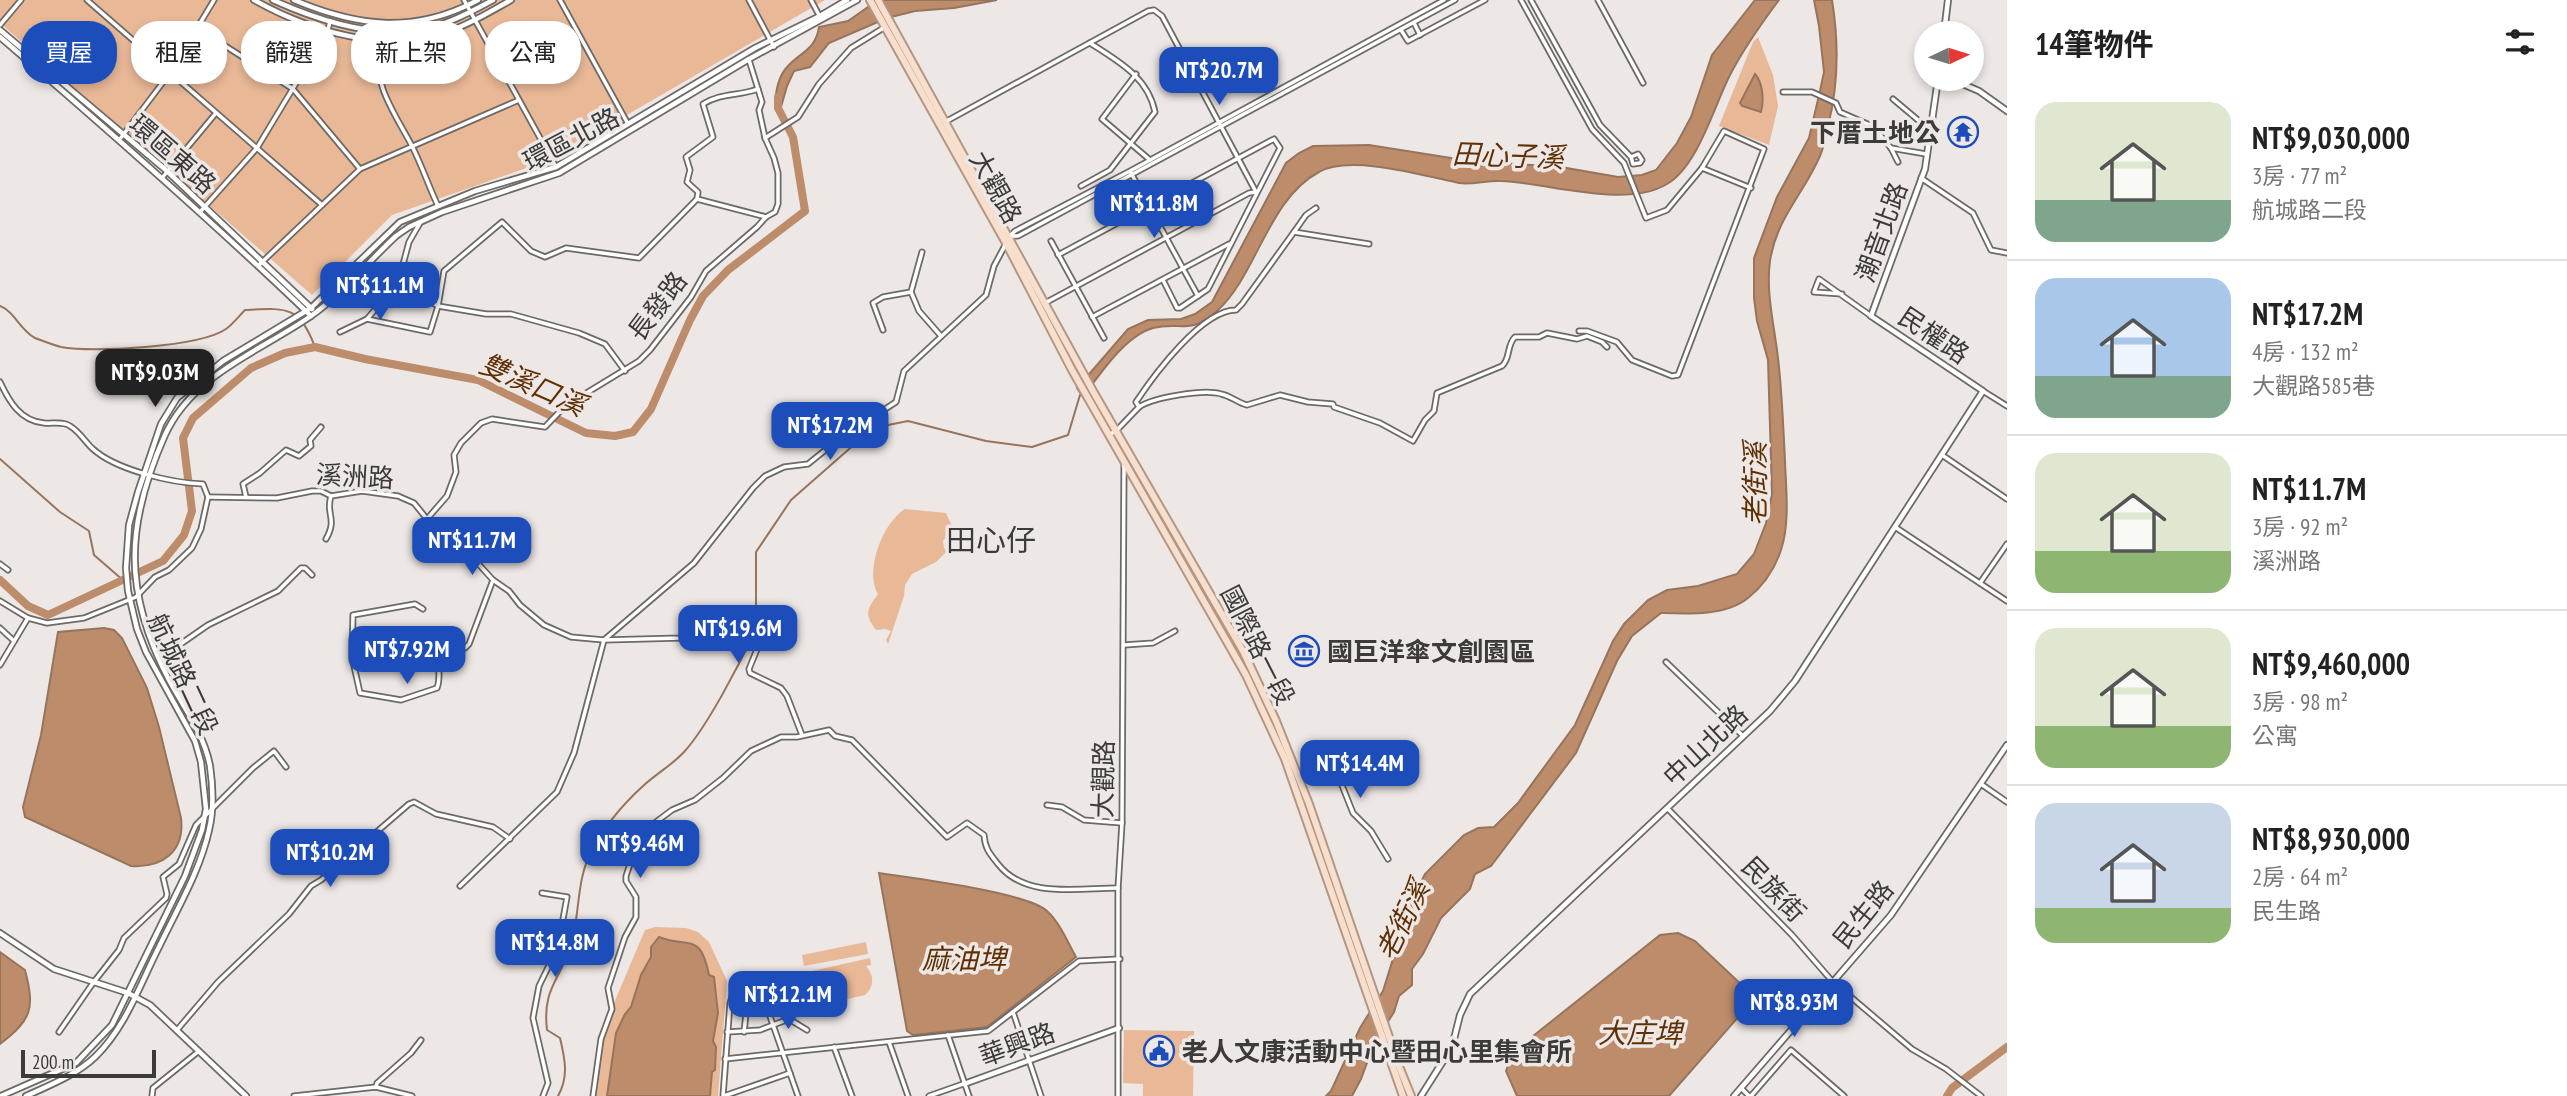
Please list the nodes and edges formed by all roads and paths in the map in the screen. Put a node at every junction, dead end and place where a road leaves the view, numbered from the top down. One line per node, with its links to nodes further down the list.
1 (21, 0): 36 (street)
2 (87, 0): 42 (street)
3 (214, 0): 29 (street)
4 (254, 0): 30 (street)
5 (273, 0): 31 (street)
6 (294, 0): 25 (street)
7 (464, 0): 25 (street)
8 (478, 0): 25 (street)
9 (493, 0): 26 (street)
10 (511, 0): 28 (street)
11 (560, 0): 65 (street)
12 (750, 0): 43 (street)
13 (811, 0): 27 (street)
14 (847, 0): 27 (street, 環區北路)
15 (857, 0): 27 (street, 環區北路)
16 (870, 0): 37 (main road)
17 (878, 0): 37 (main road)
18 (1444, 0): 63 (street)
19 (1455, 0): 35 (street)
20 (1485, 0): 40 (street)
21 (1521, 0): 80 (street)
22 (1531, 0): 75 (street)
23 (1598, 0): 49 (street)
24 (1948, 0): 32 (street)
25 (467, 6): 26 (street)
26 (471, 12): 28 (street); 34 (street)
27 (821, 18): 43 (street, 環區北路); 46 (street, 環區北路)
28 (475, 20): 33 (street); 60 (street)
29 (201, 21)
30 (306, 21)
31 (330, 21)
32 (1945, 21)
33 (471, 22)
34 (337, 23)
35 (1414, 23): 39 (street); 40 (street)
36 (0, 24)
37 (887, 25): 64 (main road, 大觀路); 69 (street)
38 (0, 30): 68 (street, 環區東路)
39 (1401, 30): 40 (street); 63 (street)
40 (1420, 35)
41 (0, 37): 68 (street, 環區東路)
42 (131, 39)
43 (771, 41): 46 (street); 65 (street, 環區北路)
44 (1090, 43): 48 (street); 63 (street); 64 (street)
45 (227, 47): 54 (street)
46 (774, 47): 47 (street, 環區北路)
47 (749, 60): 55 (street, 長發路); 66 (street, 環區北路)
48 (1136, 74): 70 (street); 70 (street)
49 (1643, 83)
50 (162, 84): 68 (street)
51 (182, 84): 62 (street)
52 (296, 84): 54 (street)
53 (380, 84): 72 (street)
54 (293, 89): 71 (street); 81 (street)
55 (758, 89): 69 (street, 長發路); 90 (street)
56 (1936, 91): 67 (street, 潮音北路)
57 (1979, 91): 61 (street)
58 (1783, 92): 73 (street)
59 (1892, 99): 67 (street)
60 (519, 100): 72 (street); 79 (street)
61 (2007, 111)
62 (216, 114): 71 (street); 82 (street)
63 (1221, 122): 76 (street); 77 (street)
64 (943, 123): 101 (main road, 大觀路); 104 (main road, 大觀路)
65 (628, 124): 66 (street); 79 (street, 環區北路)
66 (631, 130): 83 (street, 環區北路)
67 (1931, 131): 74 (street, 潮音北路)
68 (121, 137): 82 (street, 環區東路); 85 (street, 環區東路)
69 (765, 138): 98 (street, 長發路)
70 (1132, 144): 77 (street); 87 (street)
71 (257, 148): 91 (street); 92 (street)
72 (412, 148): 81 (street); 93 (street)
73 (1891, 148): 74 (street); 78 (street)
74 (1928, 154): 86 (street, 潮音北路)
75 (1631, 157)
76 (1239, 158): 89 (street); 89 (street); 94 (street)
77 (1152, 162): 84 (street)
78 (1898, 162)
79 (556, 167): 83 (street); 93 (street, 環區北路)
80 (1702, 168): 88 (street); 88 (street)
81 (360, 169): 91 (street)
82 (167, 171): 85 (street); 92 (street, 環區東路)
83 (559, 173): 97 (street, 環區北路)
84 (1131, 173): 94 (street); 101 (street)
85 (162, 178): 96 (street, 環區東路)
86 (1921, 178): 108 (street); 121 (street, 潮音北路)
87 (1081, 187)
88 (1751, 188): 125 (street)
89 (1256, 192): 102 (street); 105 (street)
90 (697, 199): 98 (street); 119 (street)
91 (322, 205): 110 (street)
92 (204, 206): 96 (street); 110 (street, 環區東路)
93 (438, 206): 97 (street); 120 (street, 環區北路)
94 (1149, 206): 102 (street); 109 (street)
95 (1315, 208): 100 (street)
96 (200, 212): 110 (street, 環區東路)
97 (442, 212): 99 (street, 環區北路)
98 (765, 217): 130 (street, 長發路)
99 (420, 222): 113 (street); 120 (street, 環區北路)
100 (1294, 232): 106 (street); 134 (street)
101 (1010, 236): 104 (street); 118 (main road, 大觀路)
102 (1166, 237): 111 (street); 114 (street)
103 (1051, 241): 109 (street)
104 (1006, 243): 118 (main road, 大觀路); 127 (street)
105 (1231, 243): 111 (street); 117 (street)
106 (1369, 244)
107 (922, 252): 115 (street)
108 (2007, 253)
109 (1058, 254): 114 (street)
110 (261, 263): 120 (street, 環區東路)
111 (1183, 269): 112 (street); 117 (street)
112 (1163, 280): 117 (street); 122 (street)
113 (398, 283): 119 (street, 長發路); 123 (street)
114 (1076, 286): 118 (street); 122 (street)
115 (911, 292): 124 (street); 127 (street)
116 (1842, 294): 116 (street, 民權路); 121 (street, 民權路)
117 (1198, 296)
118 (1041, 305): 136 (main road, 大觀路); 137 (main road, 大觀路)
119 (438, 306): 123 (street); 130 (street, 長發路)
120 (311, 311): 141 (street, 航城路二段); 142 (street, 航城路二段)
121 (1871, 316): 132 (street, 民權路)
122 (1092, 317): 128 (street)
123 (367, 319): 126 (street)
124 (883, 330)
125 (1579, 331)
126 (340, 332)
127 (942, 337): 167 (street)
128 (1104, 338)
129 (1607, 347): 134 (street)
130 (625, 371): 147 (street)
131 (0, 382): 141 (street)
132 (1983, 391): 133 (street, 民權路); 139 (street, 中山北路)
133 (2007, 406)
134 (1139, 407): 136 (street)
135 (321, 427): 145 (street)
136 (1117, 430): 137 (street); 138 (main road)
137 (1109, 435): 140 (main road, 大觀路)
138 (1130, 454): 140 (street); 160 (main road, 國際路一段)
139 (1942, 455): 146 (street); 148 (street, 中山北路)
140 (1124, 462): 160 (main road, 國際路一段); 169 (street, 大觀路)
141 (144, 472): 142 (street); 157 (street, 航城路二段)
142 (151, 474): 144 (street); 156 (street, 航城路二段)
143 (331, 496): 145 (street, 溪洲路); 147 (street, 溪洲路); 149 (street)
144 (208, 497): 145 (street, 溪洲路); 156 (street)
145 (246, 497)
146 (2007, 499)
147 (427, 519): 154 (street, 溪洲路)
148 (1894, 526): 155 (street); 174 (street, 中山北路)
149 (327, 539)
150 (2007, 544): 155 (street)
151 (0, 564): 152 (street)
152 (8, 570)
153 (312, 575): 170 (street)
154 (493, 580): 161 (street); 167 (street, 溪洲路)
155 (1980, 583): 159 (street)
156 (137, 594): 157 (street); 170 (street, 航城路二段)
157 (130, 600): 162 (street); 183 (street, 航城路二段)
158 (0, 601): 162 (street)
159 (2007, 601)
160 (1210, 602): 213 (main road, 國際路一段)
161 (423, 609)
162 (28, 618): 168 (street)
163 (793, 619): 165 (street)
164 (0, 628): 168 (street)
165 (761, 631): 167 (street, 溪洲路); 173 (street)
166 (1175, 631): 169 (street)
167 (604, 640): 185 (street)
168 (14, 641): 171 (street)
169 (1124, 645): 184 (street, 大觀路)
170 (159, 659): 181 (street, 航城路二段)
171 (1, 662)
172 (1666, 662): 174 (street)
173 (802, 735): 188 (street); 225 (street)
174 (1743, 736): 182 (street, 中山北路)
175 (1326, 745): 186 (street)
176 (2007, 745): 178 (street, 民生路)
177 (286, 767): 181 (street)
178 (1981, 784): 179 (street); 192 (street, 民生路)
179 (2007, 802)
180 (1048, 805): 184 (street)
181 (213, 808): 183 (street); 196 (street, 航城路二段)
182 (1667, 808): 192 (street, 民族街); 236 (street, 中山北路)
183 (204, 817): 193 (street); 194 (street, 航城路二段)
184 (1122, 823): 188 (street, 大觀路)
185 (510, 839): 187 (street); 200 (street)
186 (1388, 859)
187 (460, 886)
188 (1118, 887): 191 (street, 大觀路)
189 (542, 893): 224 (street)
190 (0, 933): 193 (street)
191 (1120, 958): 197 (street); 199 (street, 大觀路)
192 (1832, 981): 217 (street, 民生路); 240 (street, 民族街)
193 (93, 982): 194 (street); 202 (street)
194 (128, 993): 196 (street); 218 (street, 航城路二段)
195 (748, 996): 198 (street); 203 (street); 204 (street)
196 (135, 997): 200 (street); 219 (street, 航城路二段)
197 (1013, 1012): 205 (street); 212 (street)
198 (772, 1026): 201 (street); 204 (street); 210 (street)
199 (1119, 1028): 212 (street, 華興路); 233 (street, 大觀路)
200 (177, 1030): 209 (street)
201 (807, 1030)
202 (59, 1032)
203 (727, 1032): 204 (street); 211 (street)
204 (744, 1032)
205 (948, 1035): 207 (street); 215 (street)
206 (421, 1040): 216 (street)
207 (888, 1041): 208 (street); 229 (street)
208 (834, 1047): 210 (street); 228 (street)
209 (199, 1051): 220 (street); 221 (street)
210 (782, 1052): 211 (street); 214 (street)
211 (725, 1059): 226 (street)
212 (1028, 1060): 215 (street, 華興路); 232 (street)
213 (1396, 1070): 234 (main road); 235 (main road)
214 (790, 1073): 226 (street); 227 (street)
215 (964, 1084): 230 (street, 華興路); 231 (street)
216 (376, 1087): 222 (street); 223 (street)
217 (1741, 1088): 237 (street, 民生路); 238 (street)
218 (1, 1096)
219 (26, 1096)
220 (152, 1096)
221 (246, 1096)
222 (294, 1096)
223 (412, 1096)
224 (543, 1096)
225 (593, 1096)
226 (723, 1096)
227 (798, 1096)
228 (852, 1096)
229 (908, 1096)
230 (929, 1096)
231 (969, 1096)
232 (1041, 1096)
233 (1118, 1096)
234 (1403, 1096)
235 (1411, 1096)
236 (1421, 1096)
237 (1734, 1096)
238 (1750, 1096): 239 (street)
239 (1844, 1096)
240 (1981, 1096)

